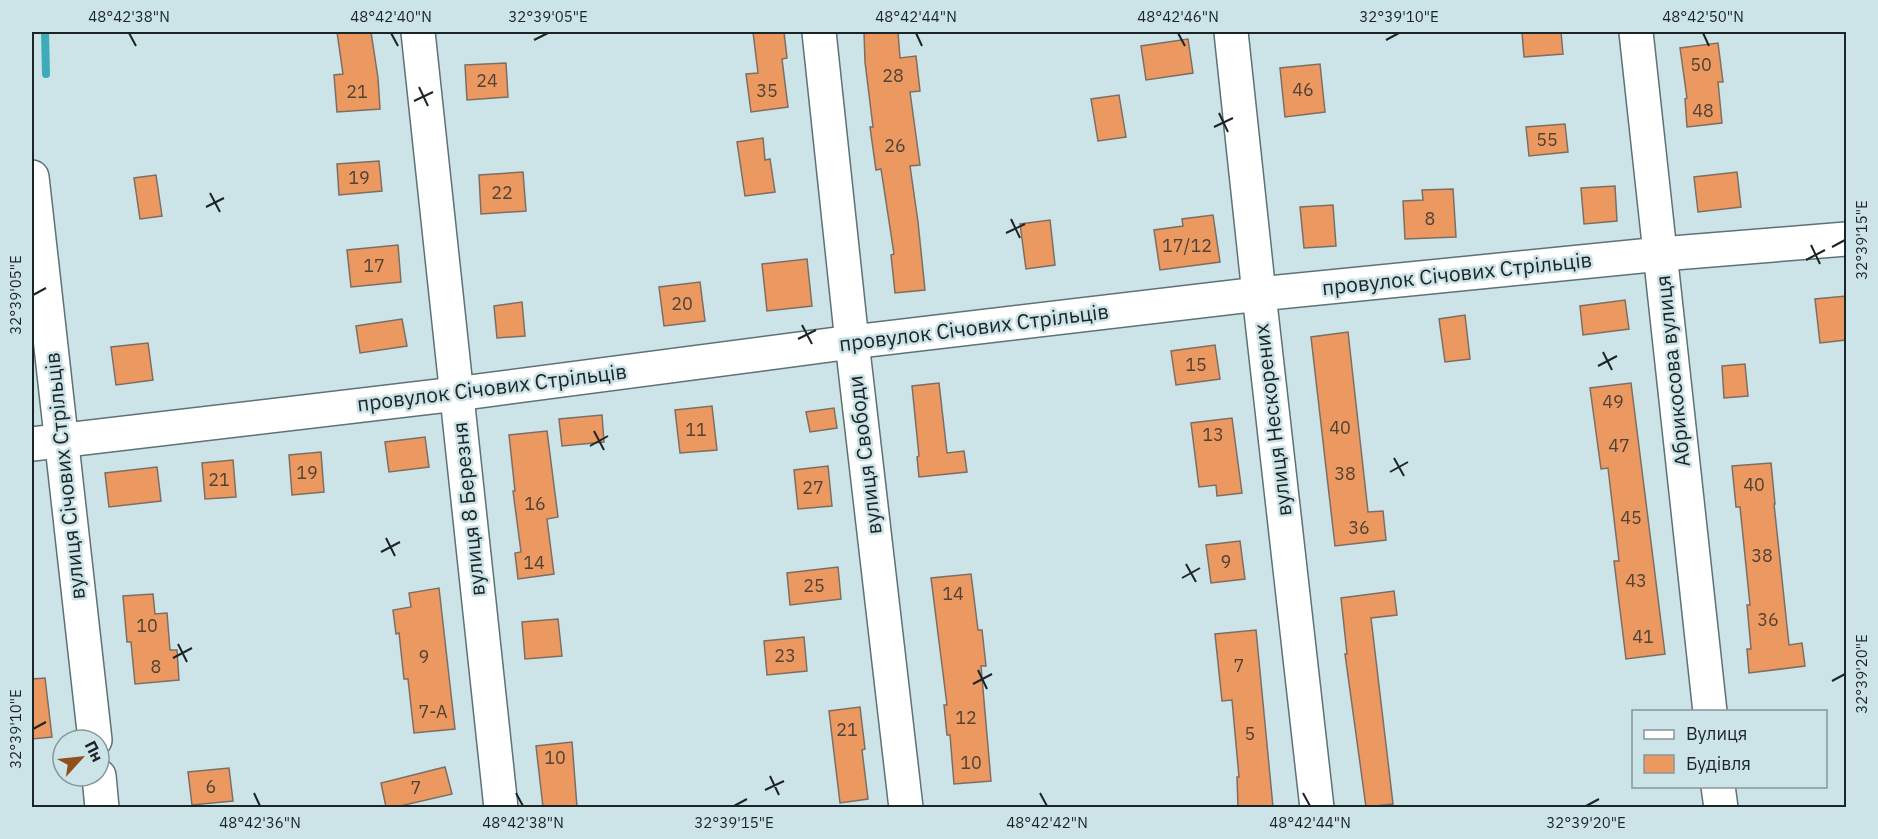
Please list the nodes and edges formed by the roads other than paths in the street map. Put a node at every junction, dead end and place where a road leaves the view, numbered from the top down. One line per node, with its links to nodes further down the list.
1 (418, 32): 10 (street, вулиця 8 Березня)
2 (819, 32): 9 (street, вулиця Свободи)
3 (1231, 32): 8 (street, вулиця Нескорених)
4 (1636, 32): 7 (street, Абрикосова вулиця)
5 (32, 177): 11 (street, вулиця Січових Стрільців)
6 (1846, 239): 7 (street, провулок Січових Стрільців)
7 (1661, 254): 8 (street, провулок Січових Стрільців); 12 (street, Абрикосова вулиця)
8 (1259, 294): 9 (street, провулок Січових Стрільців); 19 (street, вулиця Нескорених)
9 (852, 342): 10 (street, провулок Січових Стрільців); 18 (street, вулиця Свободи)
10 (456, 394): 11 (street, провулок Січових Стрільців); 17 (street, вулиця 8 Березня)
11 (46, 443): 13 (street, вулиця Січових Стрільців)
12 (1710, 710)
13 (93, 728)
14 (100, 788): 16 (street)
15 (1718, 788): 20 (street)
16 (102, 807)
17 (501, 807)
18 (906, 807)
19 (1317, 807)
20 (1721, 807)

